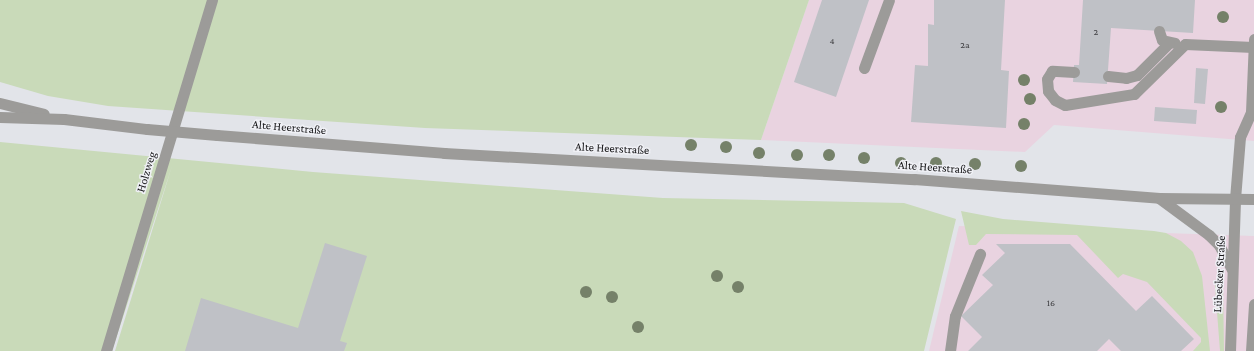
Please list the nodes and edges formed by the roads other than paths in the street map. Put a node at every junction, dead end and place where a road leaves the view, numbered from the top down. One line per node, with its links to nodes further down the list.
1 (212, 0): 20 (street, Holzweg)
2 (889, 0): 7 (street)
3 (1159, 31): 4 (street)
4 (1169, 43): 6 (street); 9 (street)
5 (1254, 43): 6 (street); 11 (street)
6 (1185, 44): 8 (street)
7 (864, 68)
8 (1074, 72)
9 (1108, 76)
10 (0, 103): 13 (street, Alte Heerstraße)
11 (1252, 115): 15 (street, Lübecker Straße)
12 (0, 117): 13 (street, Alte Heerstraße)
13 (64, 119): 14 (street, Alte Heerstraße, bridge)
14 (1159, 198): 15 (street, Alte Heerstraße); 18 (street)
15 (1234, 199): 16 (street, Alte Heerstraße); 18 (street, Lübecker Straße)
16 (1254, 199)
17 (980, 254): 21 (street)
18 (1232, 270): 22 (street, Lübecker Straße)
19 (1254, 304): 23 (street)
20 (106, 351)
21 (950, 351)
22 (1230, 351)
23 (1251, 351)

